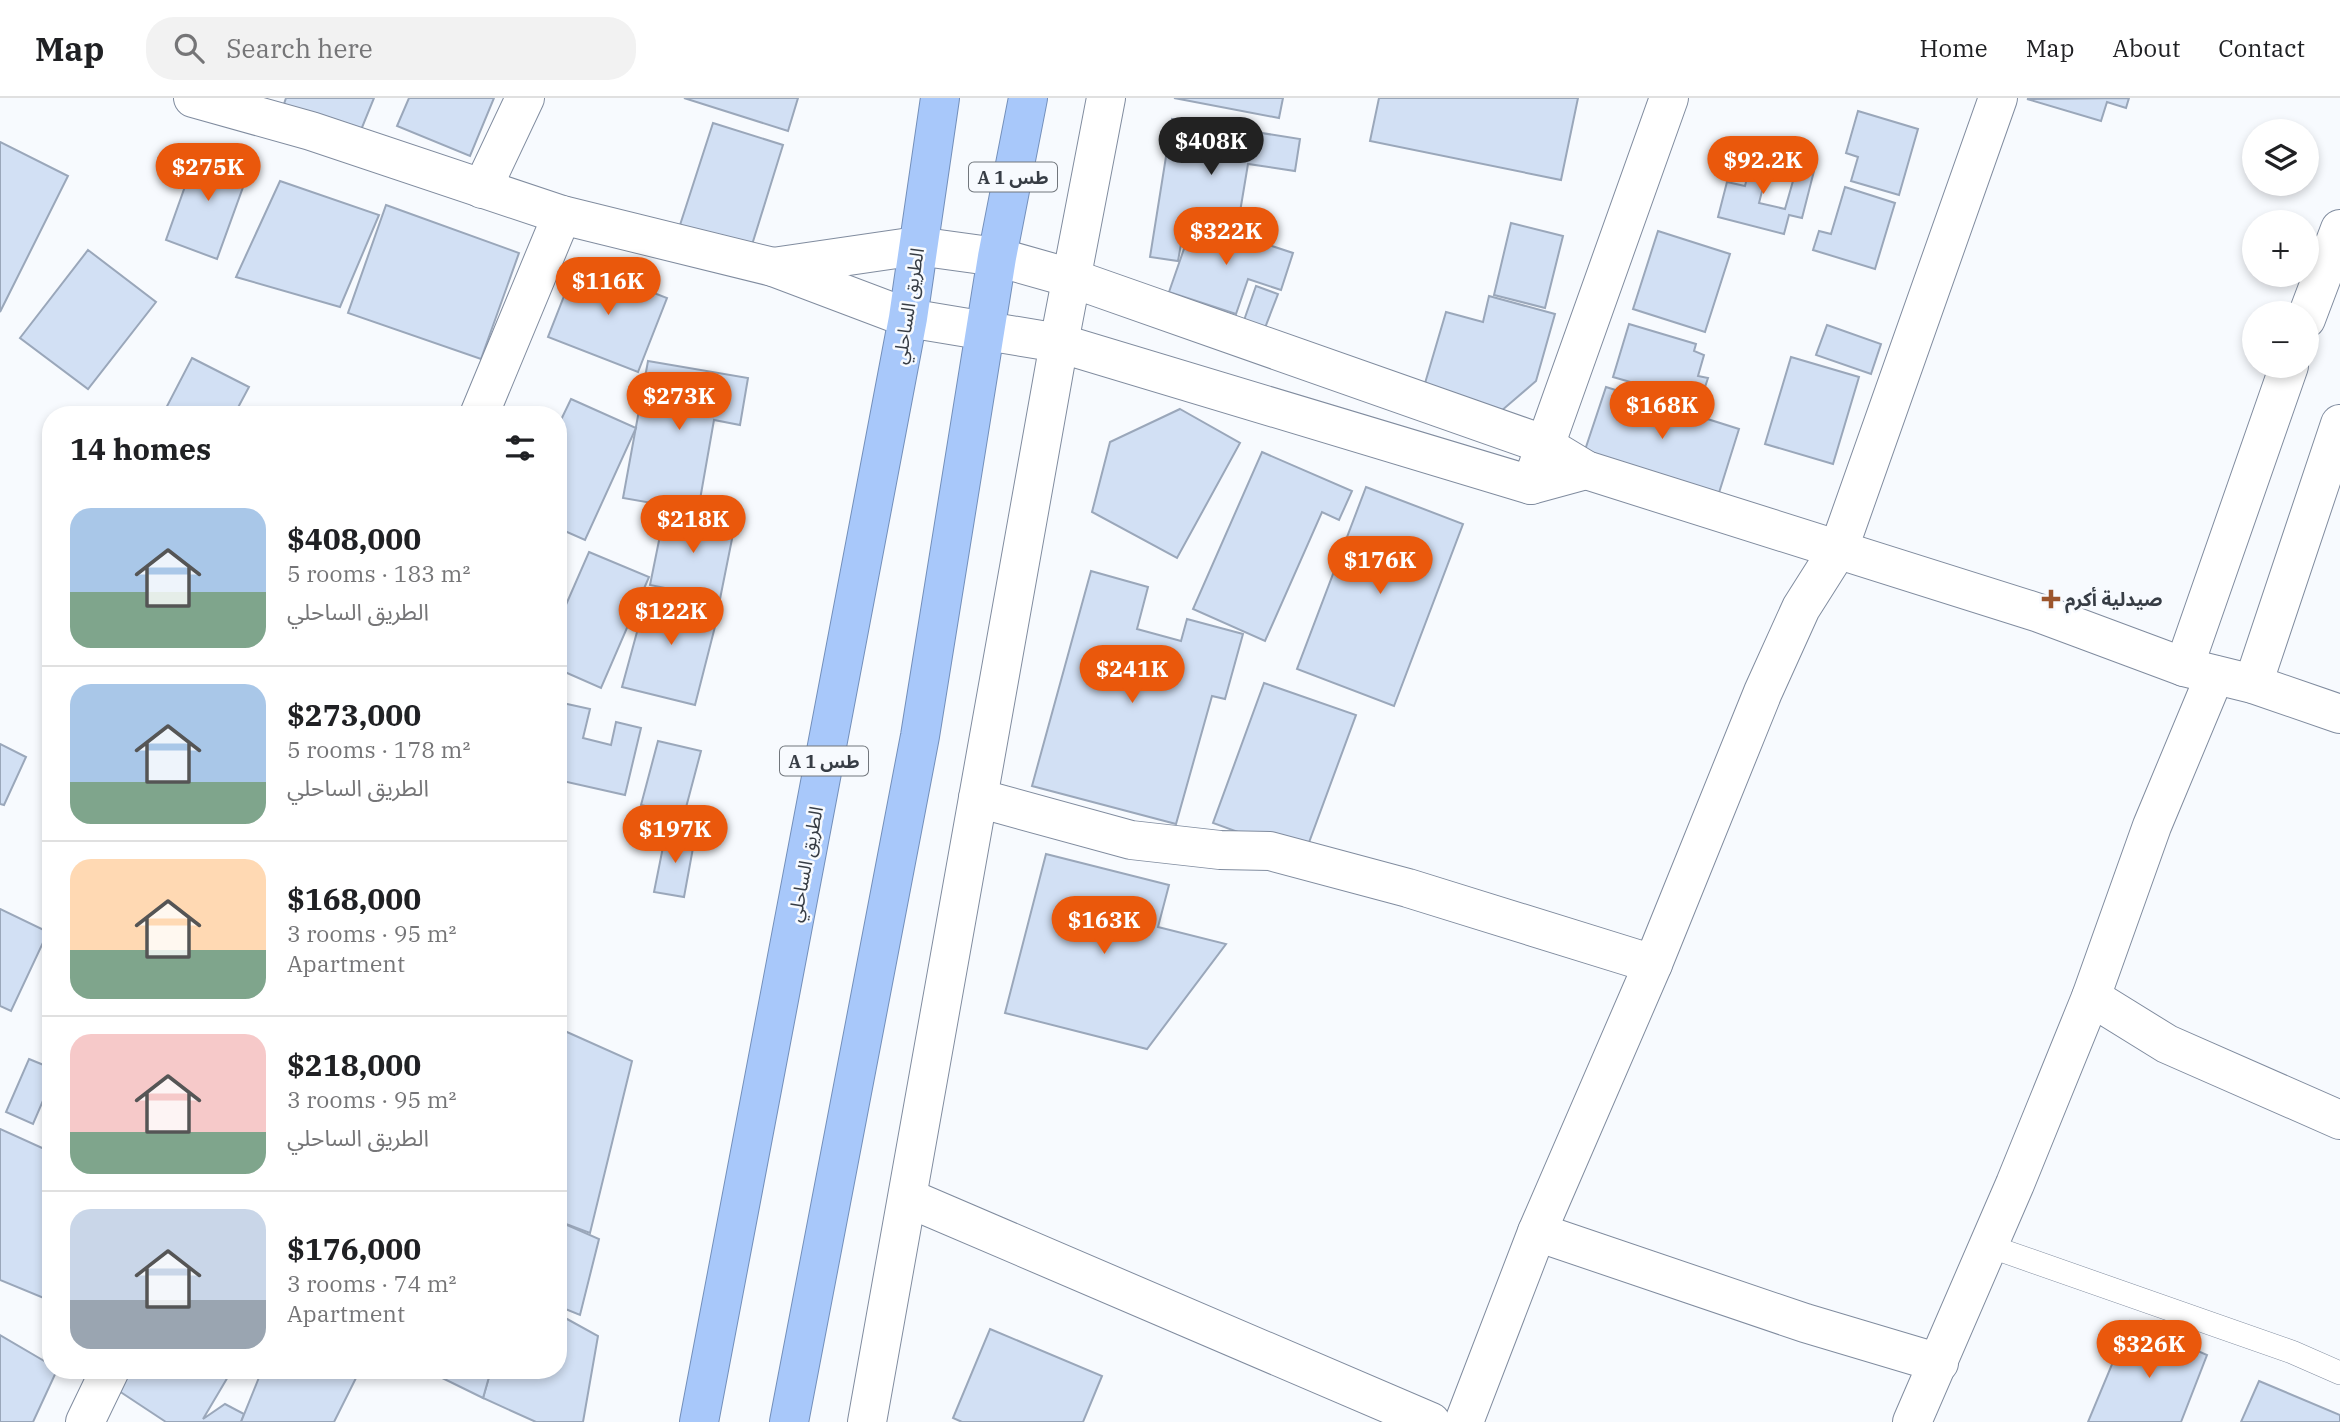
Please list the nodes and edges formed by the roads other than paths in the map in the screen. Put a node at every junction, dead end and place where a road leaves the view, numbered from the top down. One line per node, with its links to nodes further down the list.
1 (193, 98): 8 (street)
2 (525, 98): 8 (street)
3 (940, 98): 11 (highway, الطريق الساحلي / A 1 طس)
4 (1028, 98): 12 (highway, A 1 طس)
5 (1106, 98): 14 (street)
6 (1669, 98): 22 (street)
7 (1997, 98): 25 (street)
8 (482, 189): 9 (street)
9 (562, 215): 13 (street); 20 (street)
10 (2340, 229): 15 (street)
11 (917, 246): 12 (street); 13 (street); 16 (highway, الطريق الساحلي / A 1 طس)
12 (997, 257): 14 (street); 17 (highway, A 1 طس)
13 (773, 267): 16 (street)
14 (1071, 278): 18 (street); 22 (street)
15 (2313, 301)
16 (908, 318): 17 (street); 40 (highway, الطريق الساحلي / A 1 طس)
17 (986, 331): 18 (street); 41 (highway, A 1 طس)
18 (1059, 343): 24 (street); 29 (street)
19 (2285, 378): 26 (street)
20 (483, 406)
21 (2340, 424): 27 (street)
22 (1543, 444): 23 (street); 24 (street)
23 (1586, 470): 24 (street); 25 (street)
24 (1531, 485)
25 (1839, 548): 26 (street); 30 (street)
26 (2200, 671): 27 (street); 31 (street)
27 (2253, 684): 28 (street)
28 (2340, 714)
29 (978, 798): 30 (street); 33 (street)
30 (1653, 964): 34 (street)
31 (2091, 997): 32 (street); 35 (street)
32 (2340, 1120)
33 (908, 1198): 42 (street); 43 (street)
34 (1536, 1231): 36 (street); 44 (street)
35 (1989, 1246): 36 (street); 37 (lane)
36 (1938, 1363): 45 (street)
37 (2340, 1373)
38 (106, 1379): 39 (street)
39 (85, 1422)
40 (699, 1422)
41 (789, 1422)
42 (867, 1422)
43 (1431, 1422)
44 (1464, 1422)
45 (1912, 1422)

